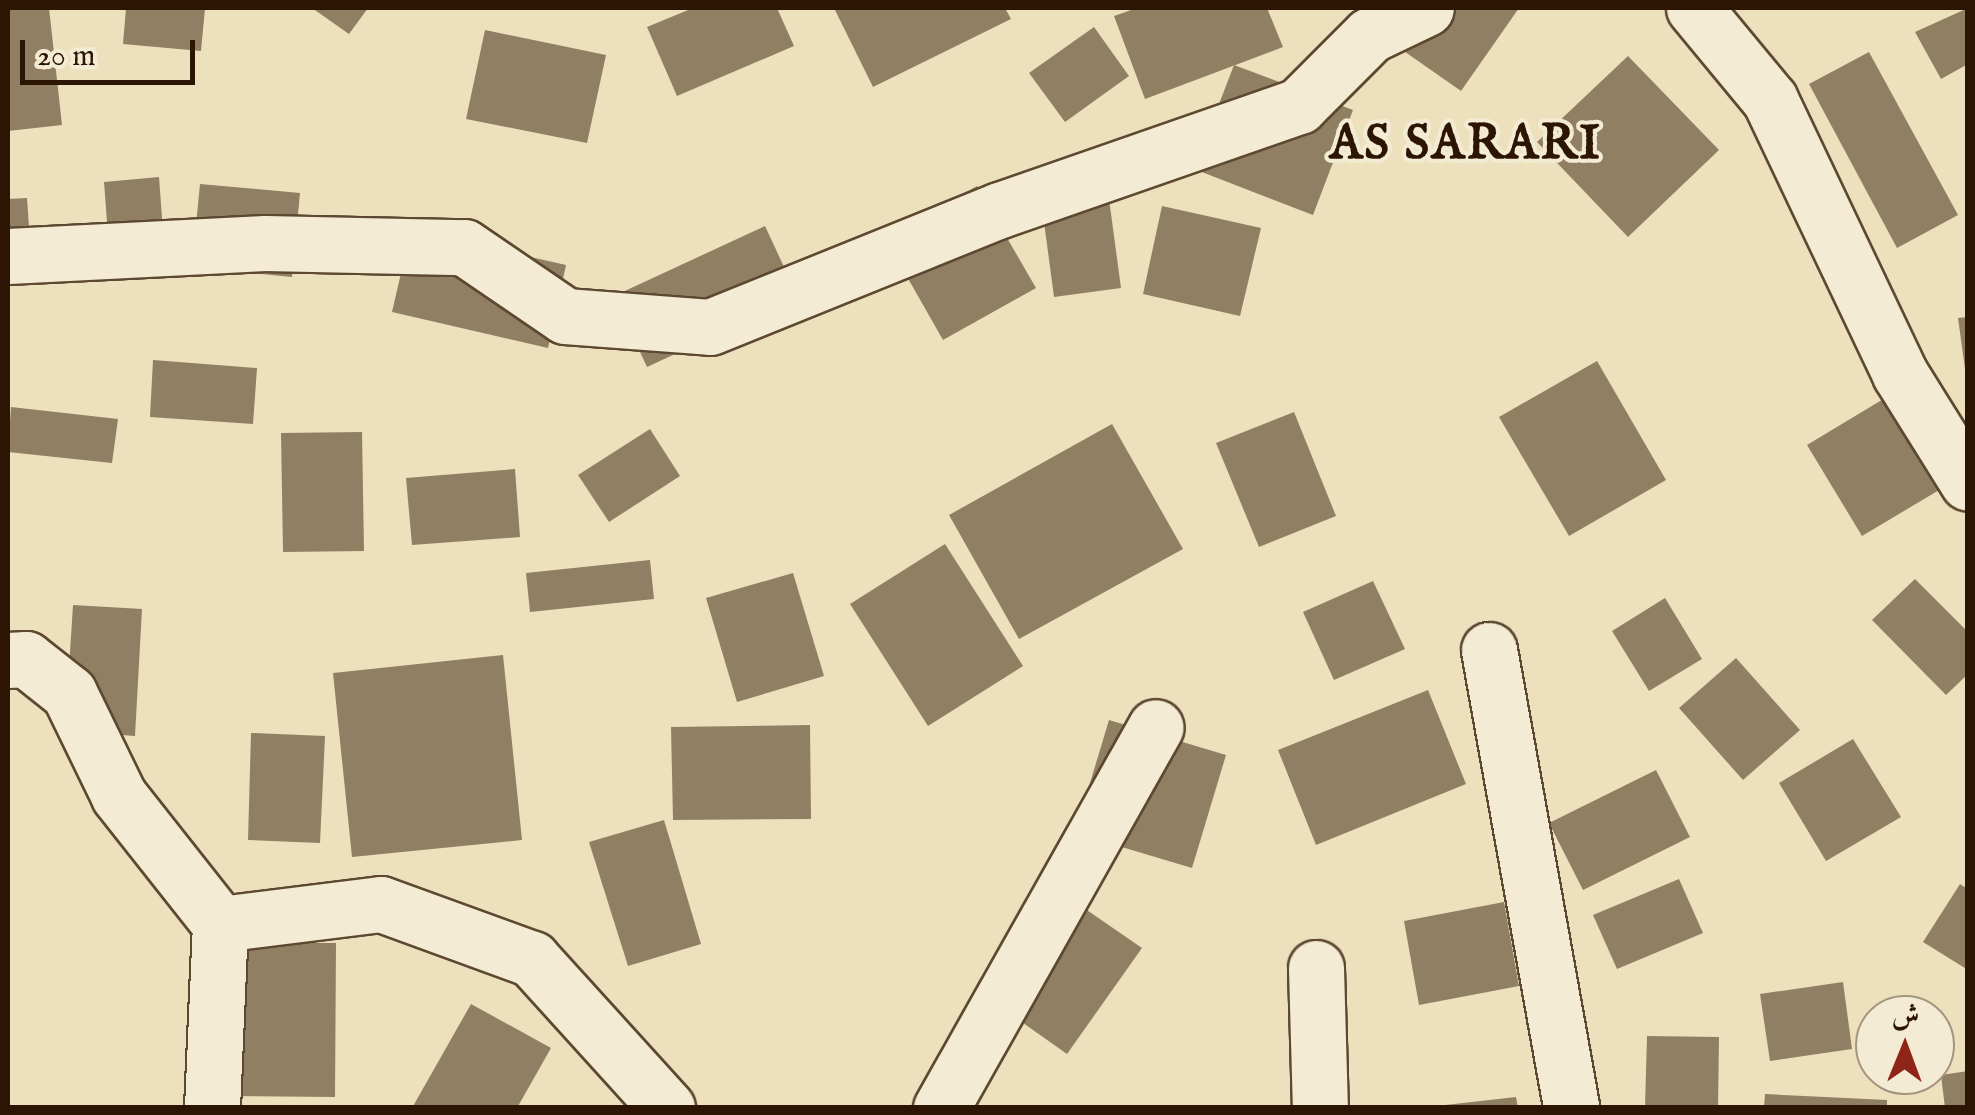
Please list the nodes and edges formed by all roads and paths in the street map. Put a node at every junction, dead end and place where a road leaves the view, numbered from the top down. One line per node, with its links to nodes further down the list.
1 (1426, 8): 3 (street)
2 (1694, 8): 4 (street)
3 (8, 256)
4 (1968, 483)
5 (1488, 650): 14 (street)
6 (8, 660): 8 (street)
7 (1156, 728): 12 (street)
8 (220, 924): 10 (street); 11 (street)
9 (1316, 968): 13 (street)
10 (212, 1108)
11 (667, 1108)
12 (941, 1108)
13 (1320, 1108)
14 (1571, 1108)

